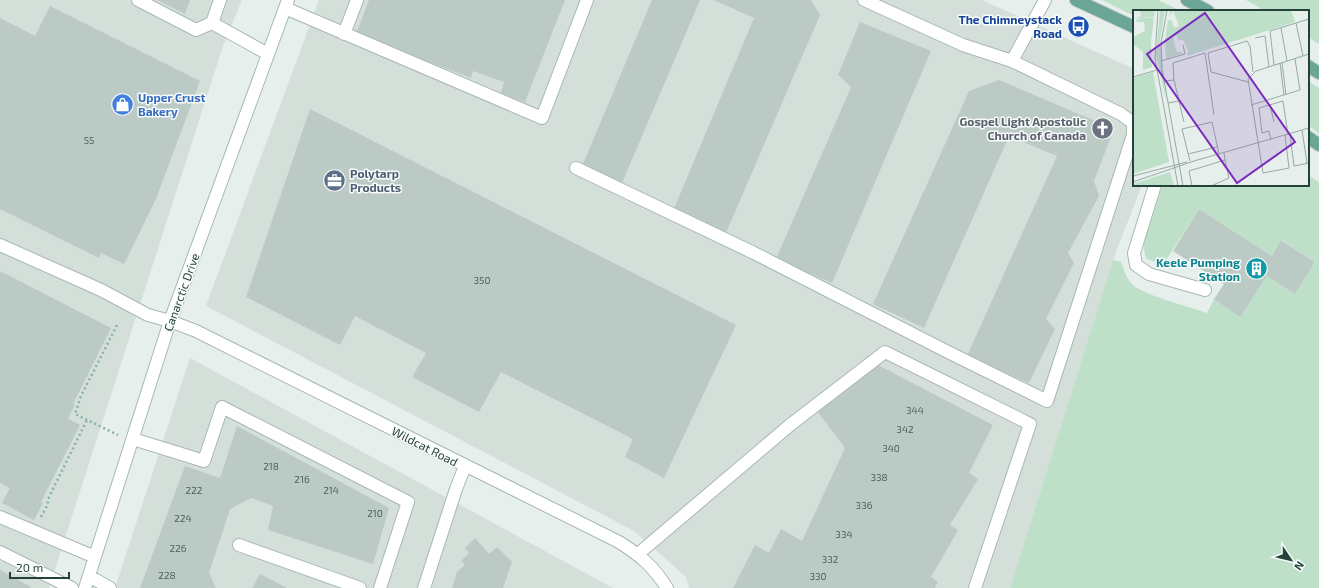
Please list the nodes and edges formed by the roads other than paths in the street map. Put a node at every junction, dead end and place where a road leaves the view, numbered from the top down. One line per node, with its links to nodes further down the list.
1 (138, 0): 11 (street)
2 (220, 0): 11 (street)
3 (356, 0): 13 (street)
4 (587, 0): 13 (street)
5 (864, 0): 15 (street)
6 (1045, 0): 15 (street)
7 (1076, 0): 12 (main road)
8 (1187, 0): 10 (main road)
9 (287, 4): 13 (street); 14 (street, Canarctic Drive)
10 (1206, 10)
11 (212, 23): 14 (street)
12 (1133, 27)
13 (344, 34)
14 (268, 54): 24 (street, Canarctic Drive)
15 (1012, 61): 20 (street)
16 (1309, 67): 17 (main road)
17 (1319, 74)
18 (1309, 138): 19 (main road)
19 (1319, 145)
20 (576, 168)
21 (1155, 186): 23 (street)
22 (0, 245): 24 (street, Wildcat Road)
23 (1205, 290)
24 (170, 321): 25 (street, Canarctic Drive); 26 (street, Wildcat Road)
25 (132, 439): 31 (street, Canarctic Drive); 37 (street)
26 (465, 466): 30 (street, Wildcat Road); 38 (street)
27 (0, 517): 31 (street)
28 (239, 545): 36 (street)
29 (0, 552): 33 (street)
30 (638, 554): 39 (street, Wildcat Road); 40 (street)
31 (95, 557): 32 (street, Canarctic Drive)
32 (89, 576): 34 (street, Canarctic Drive); 35 (street)
33 (72, 588)
34 (85, 588)
35 (110, 588)
36 (360, 588)
37 (380, 588)
38 (424, 588)
39 (667, 588)
40 (976, 588)

